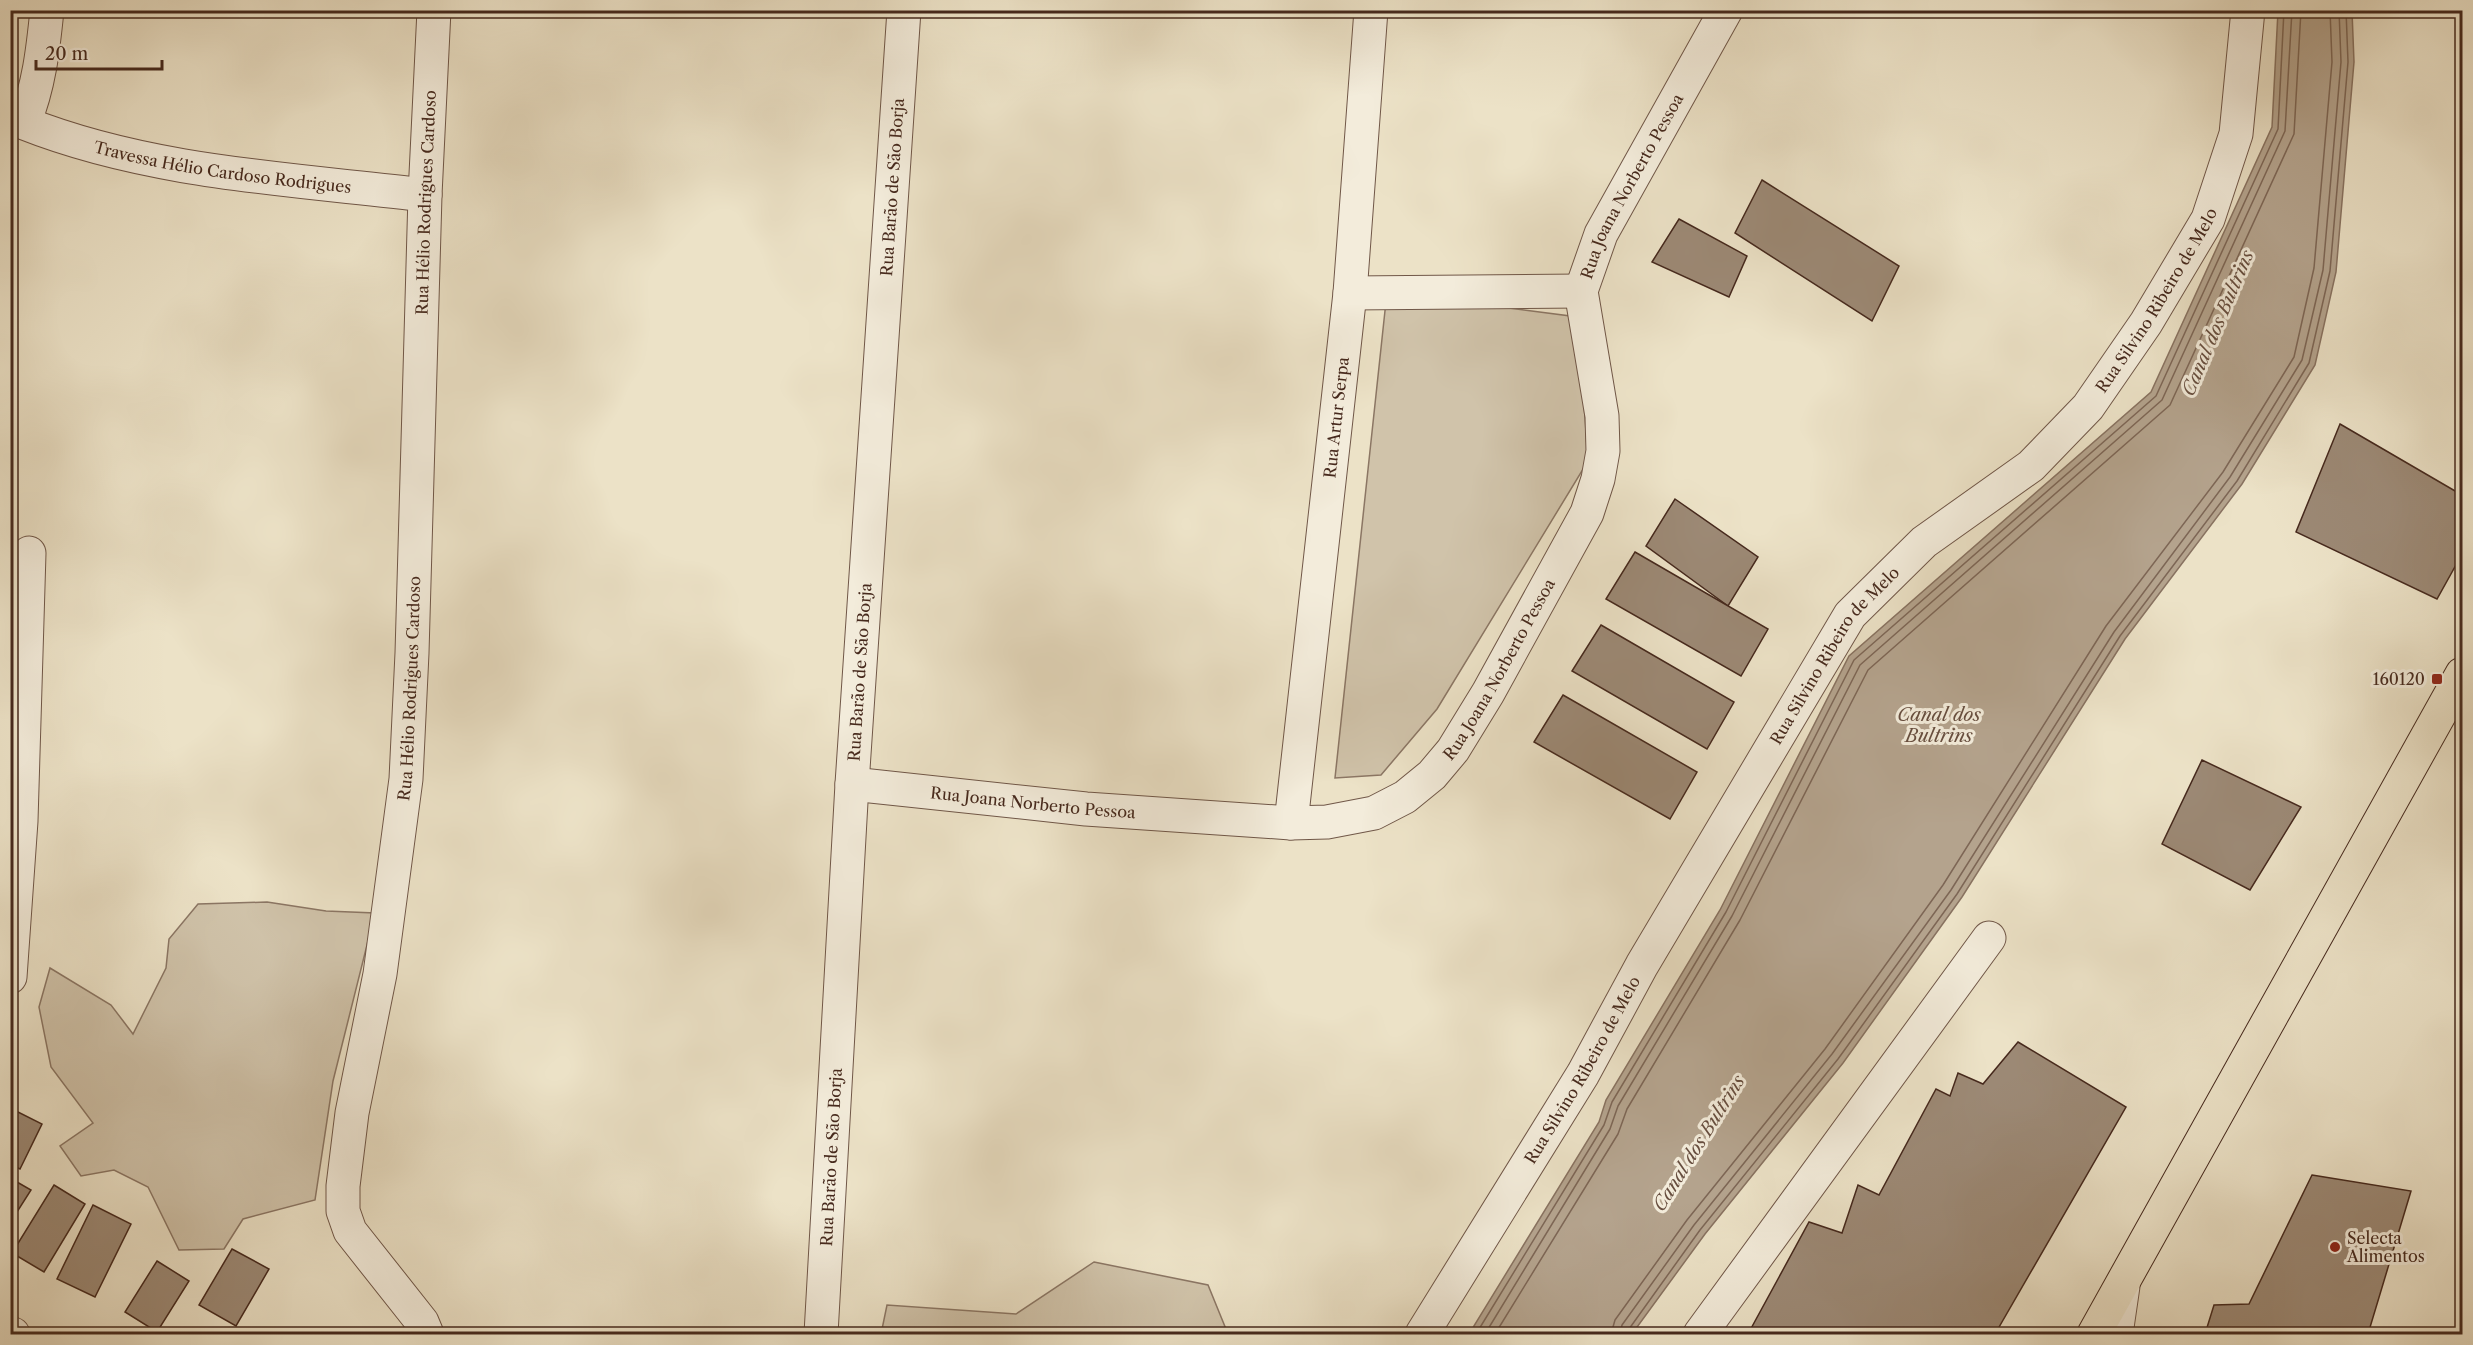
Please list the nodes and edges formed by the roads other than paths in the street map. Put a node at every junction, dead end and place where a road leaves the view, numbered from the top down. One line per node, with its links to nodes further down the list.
1 (47, 10): 7 (street, Travessa Hélio Cardoso Rodrigues)
2 (435, 10): 7 (street, Rua Hélio Rodrigues Cardoso)
3 (904, 10): 12 (street, Rua Barão de São Borja)
4 (1371, 10): 9 (street, Rua Artur Serpa)
5 (1726, 10): 8 (street, Rua Joana Norberto Pessoa)
6 (2248, 10): 19 (street, Rua Silvino Ribeiro de Melo)
7 (425, 195): 17 (street, Rua Hélio Rodrigues Cardoso)
8 (1581, 291): 9 (street); 13 (street, Rua Joana Norberto Pessoa)
9 (1350, 293): 13 (street, Rua Artur Serpa)
10 (30, 553): 15 (street)
11 (2463, 674): 16 (main road)
12 (852, 784): 13 (street, Rua Joana Norberto Pessoa); 18 (street, Rua Barão de São Borja)
13 (1292, 823)
14 (1989, 938): 20 (street)
15 (10, 977)
16 (2122, 1286): 21 (main road); 22 (street)
17 (427, 1335)
18 (821, 1335)
19 (1422, 1335)
20 (1700, 1335)
21 (2094, 1335)
22 (2116, 1335)

